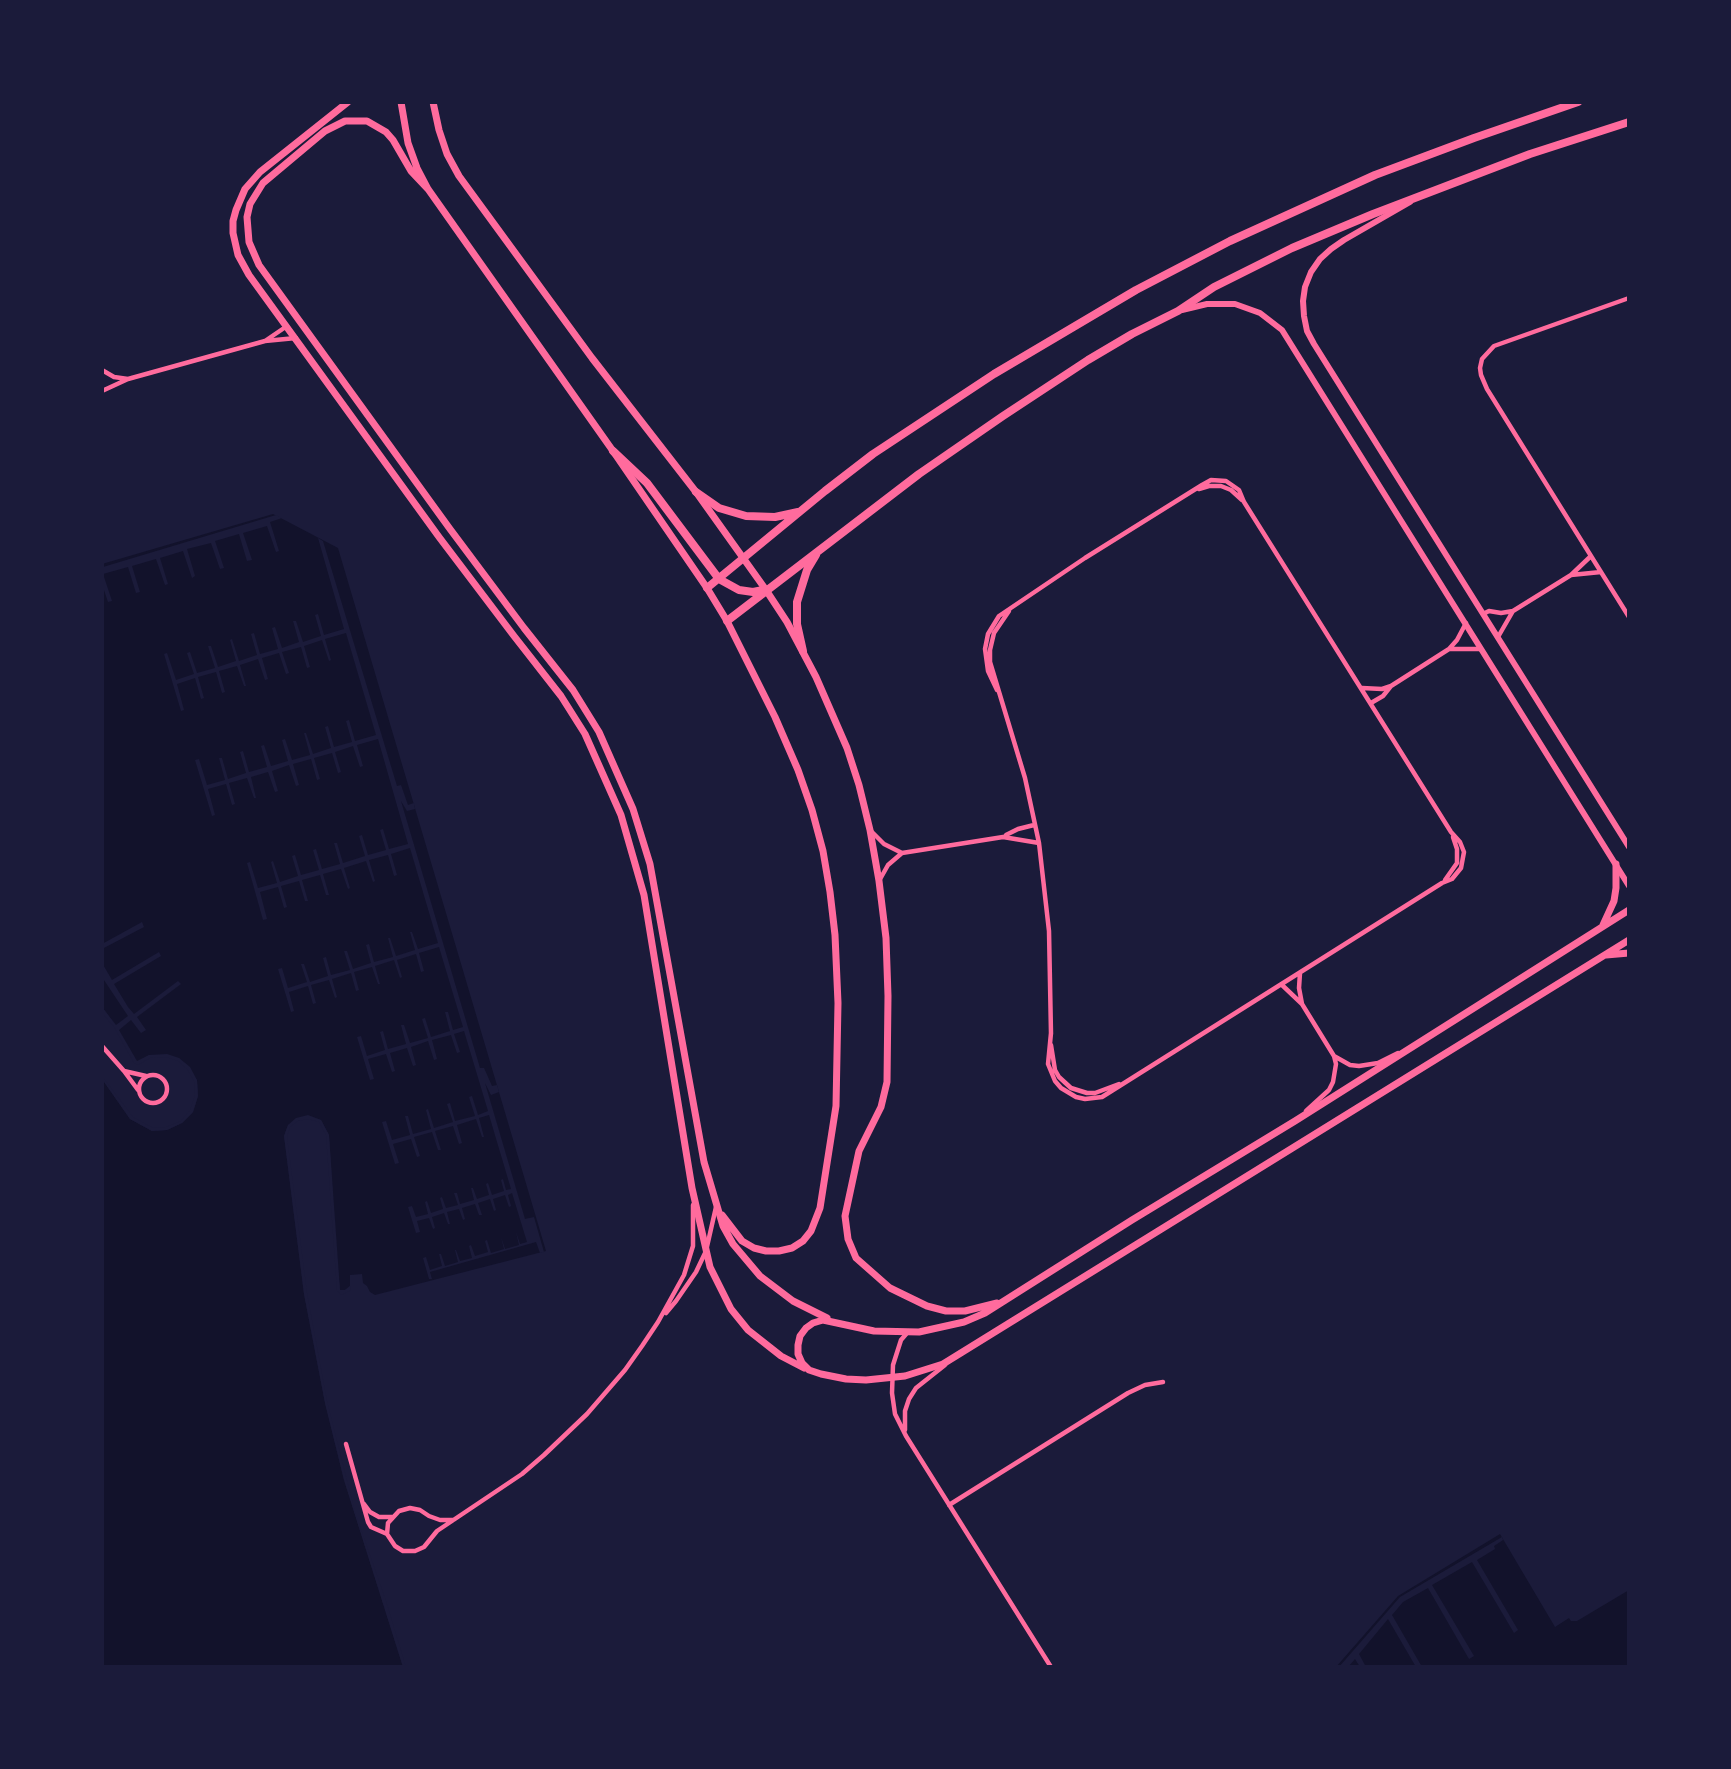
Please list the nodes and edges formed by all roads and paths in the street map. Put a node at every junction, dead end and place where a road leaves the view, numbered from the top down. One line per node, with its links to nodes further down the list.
1 (348, 102): 10 (main road)
2 (401, 102): 6 (main road)
3 (434, 102): 18 (main road)
4 (1578, 102): 19 (main road)
5 (1629, 122): 7 (main road)
6 (428, 189): 11 (main road); 17 (main road)
7 (1425, 194): 9 (main road); 29 (street)
8 (1629, 298): 21 (street)
9 (1178, 310): 20 (main road); 32 (street)
10 (288, 326): 11 (main road); 12 (main road); 13 (street)
11 (310, 334): 65 (main road)
12 (296, 338): 13 (street); 64 (main road)
13 (265, 341): 15 (street)
14 (102, 370): 15 (street)
15 (128, 379): 16 (street)
16 (102, 391)
17 (613, 451): 25 (main road); 26 (main road)
18 (696, 492): 19 (main road); 22 (main road)
19 (802, 510): 22 (main road)
20 (821, 549): 27 (main road); 36 (main road)
21 (1591, 556): 23 (street); 24 (street)
22 (744, 558): 25 (main road); 27 (main road)
23 (1601, 572): 24 (street); 30 (street)
24 (1571, 575): 28 (street)
25 (719, 579): 26 (main road); 27 (main road)
26 (707, 588): 31 (main road)
27 (766, 590): 31 (main road); 36 (main road)
28 (1513, 611): 29 (street); 33 (street)
29 (1483, 614): 33 (street)
30 (1629, 617)
31 (727, 621): 65 (main road)
32 (1466, 623): 34 (street); 35 (street)
33 (1498, 637): 44 (street)
34 (1449, 649): 35 (street); 37 (street)
35 (1481, 649): 46 (street)
36 (803, 651): 41 (main road)
37 (1391, 686): 38 (street); 39 (street)
38 (1362, 688): 39 (street); 40 (street)
39 (1371, 704): 54 (street)
40 (1035, 825): 42 (street); 43 (street)
41 (870, 830): 45 (street); 47 (main road)
42 (1003, 837): 43 (street); 45 (street)
43 (1039, 843): 55 (street)
44 (1629, 847)
45 (902, 854): 47 (street)
46 (1616, 864): 48 (street); 50 (main road)
47 (879, 881): 67 (main road)
48 (1629, 885)
49 (1629, 910): 50 (main road)
50 (1603, 925): 57 (main road)
51 (1629, 940): 53 (main road)
52 (1629, 953): 53 (main road)
53 (1603, 955): 71 (main road)
54 (1300, 973): 55 (street); 56 (street)
55 (1282, 985): 56 (street)
56 (1302, 1004): 59 (street)
57 (1418, 1043): 59 (street); 63 (main road)
58 (102, 1046): 60 (street)
59 (1334, 1056): 63 (street)
60 (124, 1071): 61 (street); 62 (street)
61 (146, 1076): 62 (street); 62 (street)
62 (138, 1090)
63 (1295, 1121): 67 (main road)
64 (692, 1188): 66 (main road); 69 (street)
65 (716, 1207): 66 (street); 68 (main road)
66 (706, 1251): 69 (street); 72 (main road)
67 (1008, 1299): 70 (main road)
68 (832, 1321): 70 (main road); 72 (main road)
69 (658, 1322): 80 (street)
70 (907, 1333): 73 (street)
71 (960, 1354): 73 (main road); 75 (street)
72 (809, 1370): 73 (main road)
73 (893, 1378): 75 (street)
74 (1163, 1382): 78 (street)
75 (906, 1436): 78 (street)
76 (346, 1444): 77 (street)
77 (362, 1502): 79 (street); 81 (street)
78 (949, 1505): 82 (street)
79 (392, 1517): 80 (street); 81 (street)
80 (453, 1520): 81 (street)
81 (387, 1533)
82 (1051, 1667)

